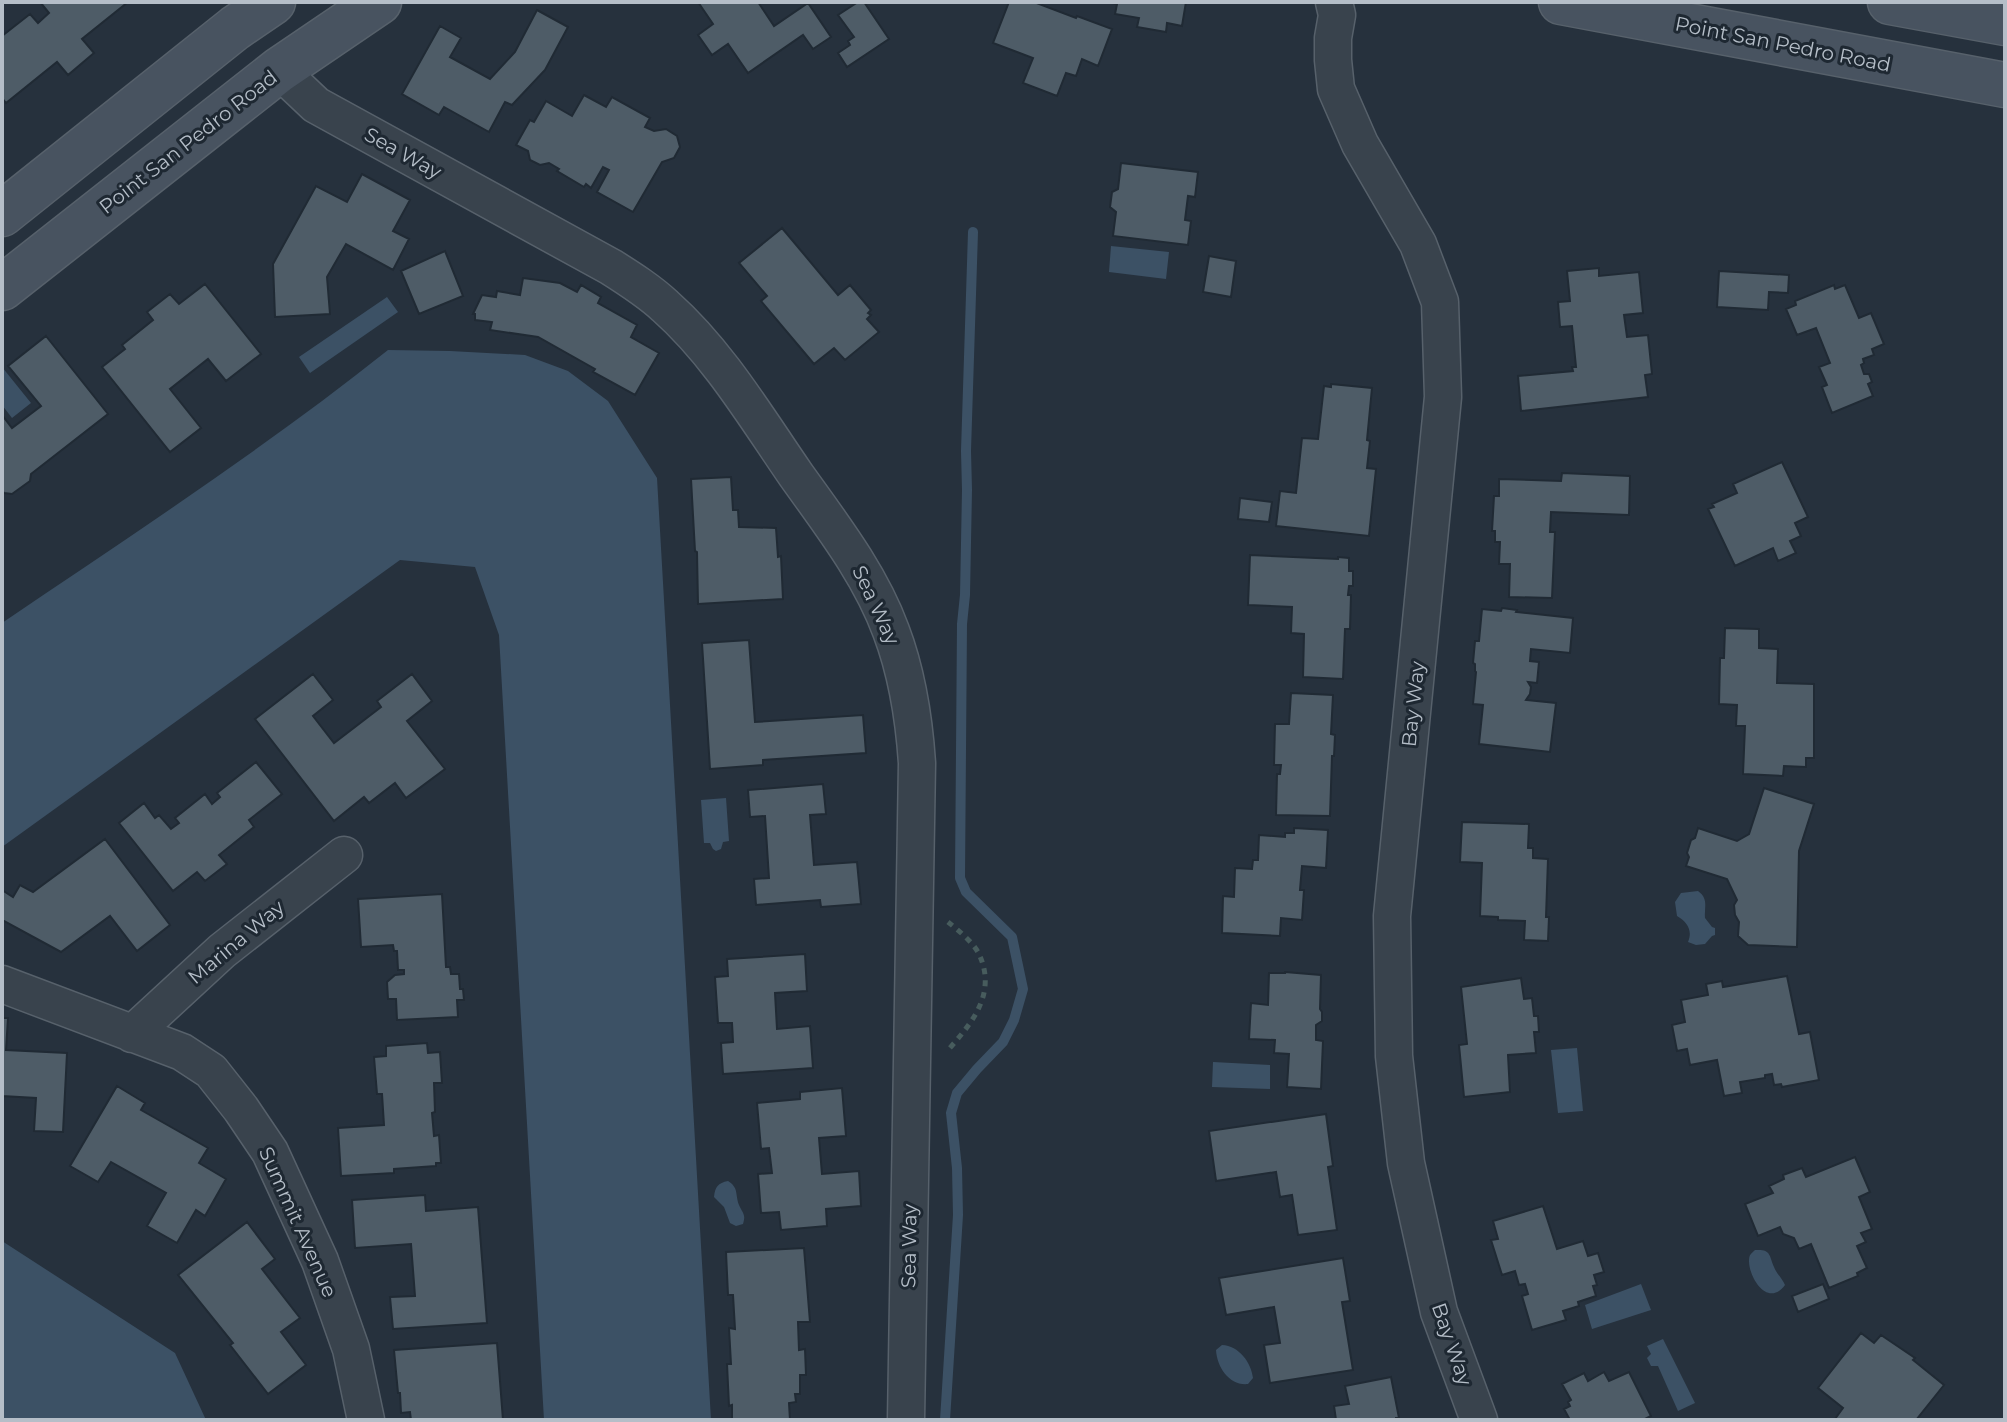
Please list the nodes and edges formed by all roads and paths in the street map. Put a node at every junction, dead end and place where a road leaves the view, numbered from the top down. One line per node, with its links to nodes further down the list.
1 (273, 2): 9 (main road)
2 (379, 2): 7 (main road, Point San Pedro Road)
3 (1334, 2): 18 (street, Bay Way)
4 (1561, 2): 8 (main road, Point San Pedro Road)
5 (1890, 2): 6 (main road)
6 (2005, 23)
7 (279, 70): 10 (main road, Point San Pedro Road); 12 (street, Sea Way)
8 (2005, 85)
9 (2, 214)
10 (2, 288)
11 (344, 855): 14 (street, Marina Way)
12 (915, 911): 15 (street, Sea Way); 15 (path)
13 (2, 984): 14 (street, Summit Avenue)
14 (132, 1034): 16 (street, Summit Avenue)
15 (913, 1061): 17 (street, Sea Way)
16 (366, 1420)
17 (906, 1420)
18 (1479, 1420)

